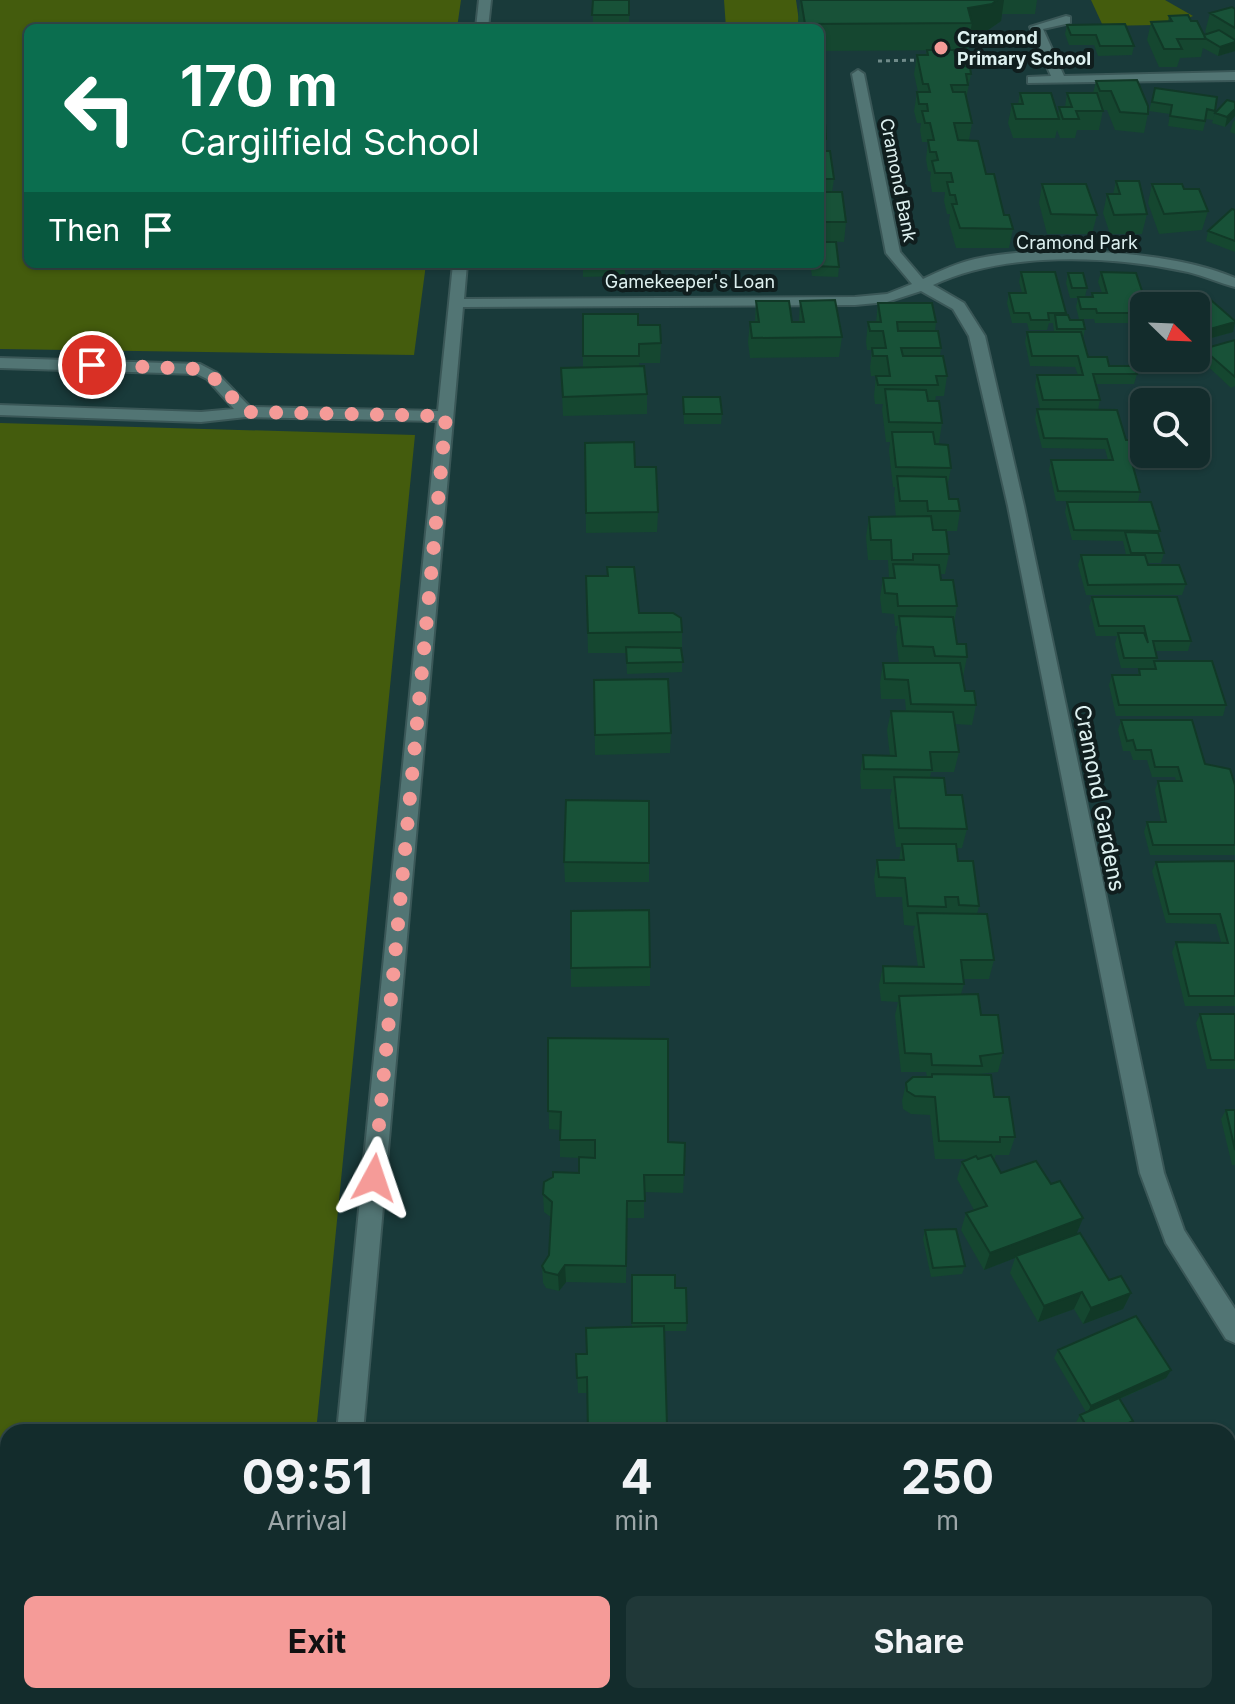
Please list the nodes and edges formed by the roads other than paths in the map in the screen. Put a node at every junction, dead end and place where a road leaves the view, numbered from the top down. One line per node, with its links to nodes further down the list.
1 (485, 0): 3 (street)
2 (1066, 20): 6 (street)
3 (482, 24)
4 (858, 74): 10 (street, Cramond Bank)
5 (1235, 76): 6 (street)
6 (1058, 77): 7 (street)
7 (1032, 80)
8 (460, 268): 11 (street)
9 (1235, 283): 10 (street, Cramond Park)
10 (920, 284): 11 (street, Gamekeeper's Loan); 16 (street, Cramond Gardens)
11 (456, 303): 15 (street)
12 (0, 363): 14 (street)
13 (0, 410): 14 (street)
14 (246, 412): 15 (street)
15 (446, 416): 17 (street)
16 (1235, 1331)
17 (351, 1424)

